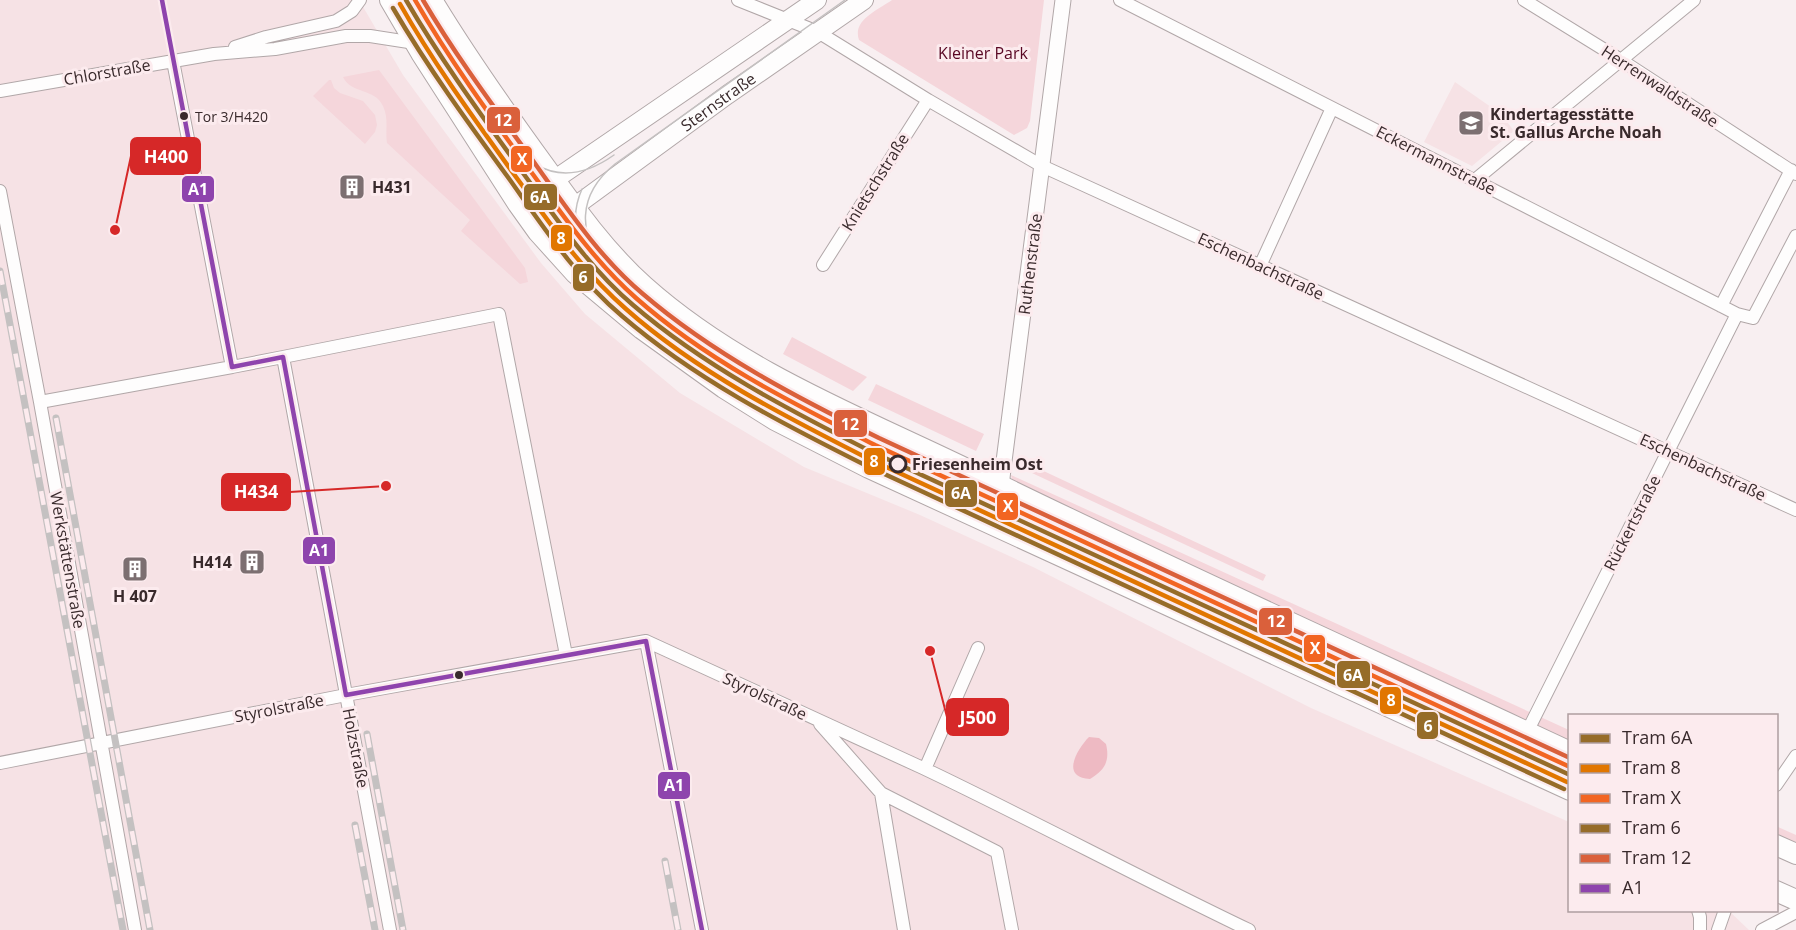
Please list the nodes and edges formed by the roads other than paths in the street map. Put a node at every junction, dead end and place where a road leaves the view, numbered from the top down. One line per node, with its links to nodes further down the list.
1 (360, 0): 13 (street)
2 (390, 0): 14 (main road)
3 (432, 0): 22 (main road)
4 (738, 0): 11 (street, Eschenbachstraße)
5 (817, 0): 11 (main road, Sternstraße)
6 (864, 0): 12 (main road, Sternstraße)
7 (1063, 0): 20 (street, Ruthenstraße)
8 (1120, 0): 19 (street, Eckermannstraße)
9 (1524, 0): 15 (street, Herrenwaldstraße)
10 (1694, 0): 15 (street)
11 (787, 20): 12 (street, Eschenbachstraße); 22 (main road, Sternstraße)
12 (818, 32): 18 (street, Eschenbachstraße); 26 (main road, Sternstraße)
13 (268, 43): 14 (street); 16 (street, Chlorstraße)
14 (415, 43): 25 (main road)
15 (1621, 60): 21 (street, Herrenwaldstraße); 23 (street)
16 (173, 61): 17 (street, Chlorstraße); 33 (street)
17 (0, 91)
18 (928, 100): 20 (street, Eschenbachstraße); 28 (street, Knietschstraße)
19 (1332, 108): 23 (street, Eckermannstraße); 29 (street)
20 (1042, 166): 29 (street, Eschenbachstraße); 36 (street, Ruthenstraße)
21 (1793, 172): 30 (street)
22 (554, 180): 26 (main road)
23 (1474, 180): 30 (street, Eckermannstraße)
24 (0, 191): 34 (street, Werkstättenstraße)
25 (518, 204): 26 (main road); 38 (main road)
26 (574, 207): 36 (main road)
27 (1796, 236): 31 (street, Eckermannstraße)
28 (823, 265)
29 (1260, 266): 35 (street, Eschenbachstraße)
30 (1721, 306): 31 (street, Eckermannstraße)
31 (1737, 314): 35 (street, Rückertstraße)
32 (283, 357): 33 (street); 41 (street); 42 (street, Holzstraße)
33 (232, 367): 34 (street)
34 (40, 402): 45 (street, Werkstättenstraße)
35 (1668, 450): 37 (street, Eschenbachstraße); 44 (street, Rückertstraße)
36 (1001, 487): 38 (street, Ruthenstraße); 44 (main road)
37 (1796, 510)
38 (1003, 528): 51 (main road)
39 (646, 641): 41 (street, Styrolstraße); 43 (street, Styrolstraße); 62 (street)
40 (978, 648): 49 (street)
41 (566, 655): 42 (street, Styrolstraße)
42 (346, 695): 45 (street, Styrolstraße); 61 (street, Holzstraße)
43 (817, 721): 49 (street, Styrolstraße); 52 (street)
44 (1527, 732): 46 (main road)
45 (101, 744): 48 (street, Styrolstraße); 60 (street, Werkstättenstraße)
46 (1568, 752)
47 (1796, 756): 50 (street)
48 (0, 763)
49 (926, 769): 65 (street, Styrolstraße)
50 (1778, 782)
51 (1568, 790)
52 (881, 793): 63 (street); 64 (street)
53 (1778, 846): 54 (main road)
54 (1796, 854)
55 (1778, 892): 56 (main road)
56 (1796, 900)
57 (1699, 912): 66 (street)
58 (1724, 912): 67 (street)
59 (1796, 912): 68 (street)
60 (135, 930)
61 (390, 930)
62 (702, 930)
63 (904, 930)
64 (1012, 930)
65 (1249, 930)
66 (1700, 930)
67 (1718, 930)
68 (1762, 930)

